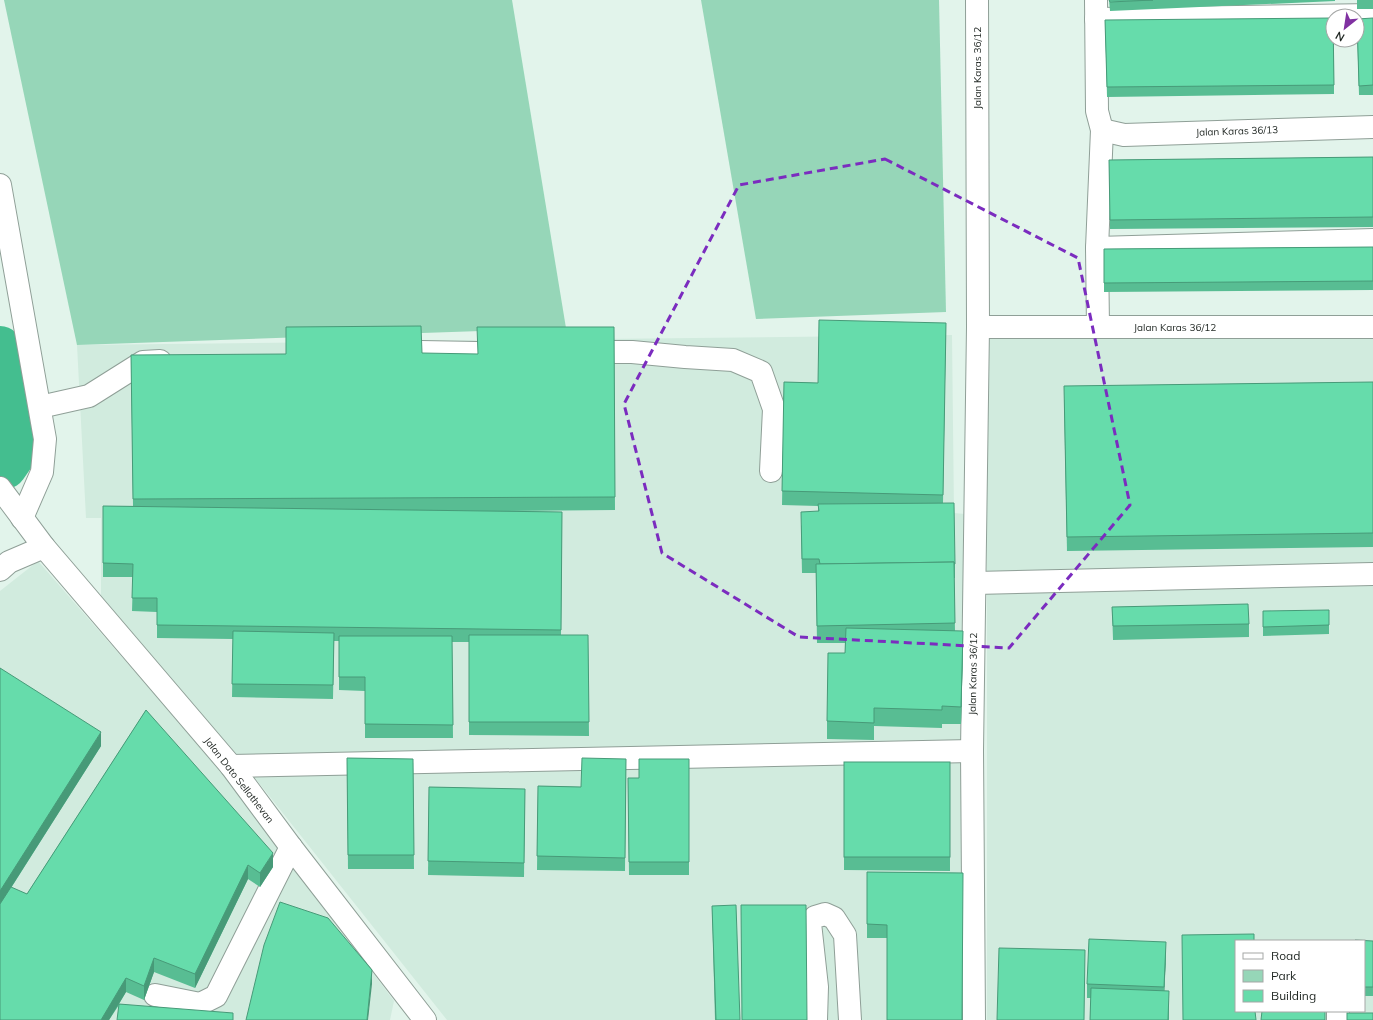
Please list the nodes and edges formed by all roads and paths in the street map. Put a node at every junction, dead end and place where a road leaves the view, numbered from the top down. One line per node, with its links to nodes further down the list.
1 (977, 0): 9 (street, Jalan Karas 36/12)
2 (1096, 9): 3 (street); 5 (street)
3 (1373, 14)
4 (1373, 127): 5 (street, Jalan Karas 36/13)
5 (1102, 130): 8 (street)
6 (0, 185): 16 (street)
7 (1373, 240): 8 (street)
8 (1097, 248): 10 (street)
9 (978, 327): 10 (street, Jalan Karas 36/12); 23 (street, Jalan Karas 36/12)
10 (1098, 327): 11 (street, Jalan Karas 36/12)
11 (1373, 327)
12 (422, 352): 14 (street)
13 (614, 352): 17 (street)
14 (477, 353)
15 (183, 360): 16 (street)
16 (40, 407): 19 (street)
17 (771, 471)
18 (0, 488): 19 (street, Jalan Dato Sellathevan)
19 (22, 518): 20 (street, Jalan Dato Sellathevan)
20 (44, 547): 21 (street); 25 (street, Jalan Dato Sellathevan)
21 (0, 570)
22 (1373, 574): 23 (street)
23 (975, 583): 24 (street, Jalan Karas 36/12)
24 (972, 751): 25 (street); 35 (street, Jalan Karas 36/12)
25 (231, 766): 26 (street, Jalan Dato Sellathevan)
26 (291, 847): 29 (street); 30 (street, Jalan Dato Sellathevan)
27 (848, 986): 28 (street); 28 (street); 34 (street)
28 (817, 987): 33 (street)
29 (155, 995)
30 (408, 999): 31 (street); 32 (street, Jalan Dato Sellathevan)
31 (404, 1020)
32 (426, 1020)
33 (816, 1020)
34 (850, 1020)
35 (974, 1020)

